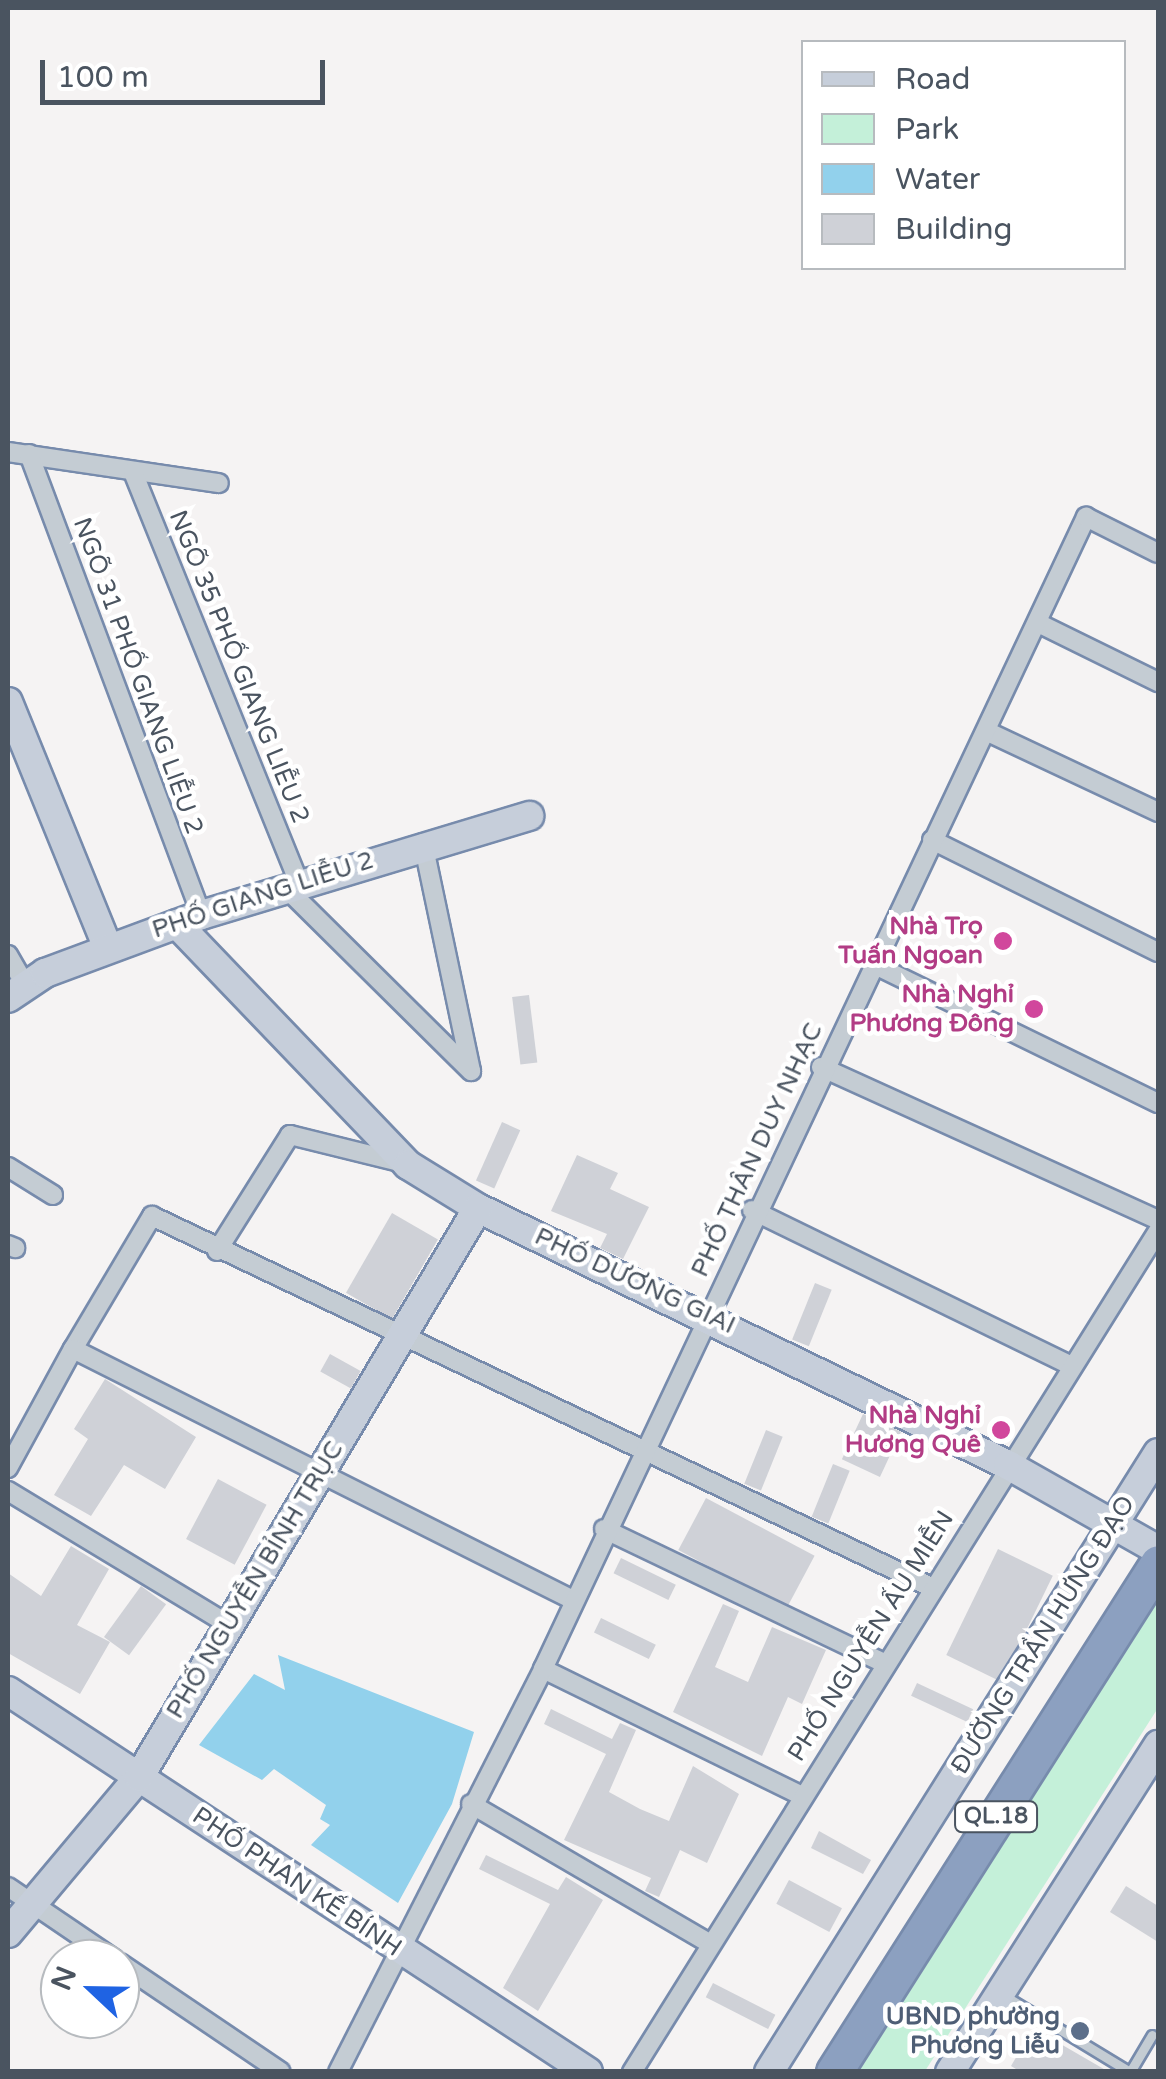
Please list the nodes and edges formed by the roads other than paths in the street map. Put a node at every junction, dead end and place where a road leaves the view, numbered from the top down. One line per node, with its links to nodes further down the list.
1 (8, 452): 2 (street)
2 (29, 454): 3 (street); 15 (street, NGÕ 31 PHỐ GIANG LIỄU 2)
3 (133, 472): 4 (street); 14 (street, NGÕ 35 PHỐ GIANG LIỄU 2)
4 (219, 483)
5 (1158, 553): 6 (street, PHỐ THÂN DUY NHẠC)
6 (1038, 624): 7 (street); 9 (street, PHỐ THÂN DUY NHẠC)
7 (1158, 682)
8 (8, 702): 16 (street)
9 (986, 731): 10 (street); 12 (street, PHỐ THÂN DUY NHẠC)
10 (1158, 812)
11 (529, 816): 13 (street, PHỐ GIANG LIỄU 2)
12 (932, 840): 17 (street); 19 (street, PHỐ THÂN DUY NHẠC)
13 (423, 843): 14 (street, PHỐ GIANG LIỄU 2); 14 (street)
14 (292, 884): 15 (street, PHỐ GIANG LIỄU 2)
15 (189, 920): 16 (street, PHỐ GIANG LIỄU 2); 23 (street, PHỐ DƯƠNG GIAI)
16 (108, 948): 20 (street, PHỐ GIANG LIỄU 2)
17 (1158, 952)
18 (8, 954): 20 (street)
19 (875, 965): 21 (street, PHỐ THÂN DUY NHẠC); 22 (street)
20 (16, 990)
21 (821, 1067): 27 (street, PHỐ THÂN DUY NHẠC); 28 (street)
22 (1158, 1103)
23 (408, 1165): 26 (street, PHỐ DƯƠNG GIAI); 30 (street)
24 (8, 1167): 25 (street)
25 (53, 1194)
26 (478, 1208): 31 (street, PHỐ DƯƠNG GIAI); 32 (street, PHỐ NGUYỄN BỈNH TRỤC)
27 (752, 1210): 31 (street, PHỐ THÂN DUY NHẠC); 34 (street)
28 (1158, 1220)
29 (1158, 1232): 34 (street, PHỐ NGUYỄN ẤU MIỄN)
30 (217, 1251): 32 (street); 33 (street)
31 (709, 1314): 36 (street, PHỐ THÂN DUY NHẠC); 37 (street, PHỐ DƯƠNG GIAI)
32 (401, 1341): 36 (street); 39 (street, PHỐ NGUYỄN BỈNH TRỤC)
33 (74, 1349): 38 (street); 39 (street)
34 (1072, 1366): 37 (street, PHỐ NGUYỄN ẤU MIỄN)
35 (1158, 1453): 41 (street, ĐƯỜNG TRẦN HƯNG ĐẠO)
36 (640, 1454): 42 (street, PHỐ THÂN DUY NHẠC); 45 (street)
37 (1008, 1465): 41 (street, PHỐ DƯƠNG GIAI); 45 (street, PHỐ NGUYỄN ẤU MIỄN)
38 (8, 1468)
39 (316, 1477): 46 (street); 47 (street, PHỐ NGUYỄN BỈNH TRỤC)
40 (8, 1491): 47 (street)
41 (1114, 1522): 43 (street, PHỐ DƯƠNG GIAI); 68 (street, ĐƯỜNG TRẦN HƯNG ĐẠO)
42 (604, 1528): 46 (street, PHỐ THÂN DUY NHẠC); 48 (street)
43 (1158, 1550)
44 (1158, 1563): 69 (highway, QL.18)
45 (933, 1588): 48 (street, PHỐ NGUYỄN ẤU MIỄN)
46 (573, 1600): 49 (street, PHỐ THÂN DUY NHẠC)
47 (226, 1622): 52 (street, PHỐ NGUYỄN BỈNH TRỤC)
48 (882, 1662): 53 (street, PHỐ NGUYỄN ẤU MIỄN)
49 (543, 1669): 53 (street); 54 (street, PHỐ THÂN DUY NHẠC)
50 (8, 1691): 52 (street, PHỐ PHAN KẾ BÍNH)
51 (1158, 1745): 62 (street)
52 (139, 1778): 56 (street, PHỐ NGUYỄN BỈNH TRỤC); 60 (street, PHỐ PHAN KẾ BÍNH)
53 (800, 1795): 59 (street, PHỐ NGUYỄN ẤU MIỄN)
54 (471, 1804): 59 (street); 60 (street, PHỐ THÂN DUY NHẠC)
55 (8, 1887): 56 (street)
56 (34, 1905): 57 (street, PHỐ NGUYỄN BỈNH TRỤC); 58 (street)
57 (8, 1932)
58 (84, 1939)
59 (709, 1943): 67 (street, PHỐ NGUYỄN ẤU MIỄN)
60 (400, 1950): 65 (street, PHỐ THÂN DUY NHẠC); 66 (street, PHỐ PHAN KẾ BÍNH)
61 (140, 1977): 64 (street)
62 (1003, 1995): 70 (street); 71 (lane)
63 (1152, 2034): 71 (lane)
64 (280, 2072)
65 (338, 2072)
66 (588, 2072)
67 (632, 2072)
68 (769, 2072)
69 (834, 2072)
70 (950, 2072)
71 (1130, 2072)

